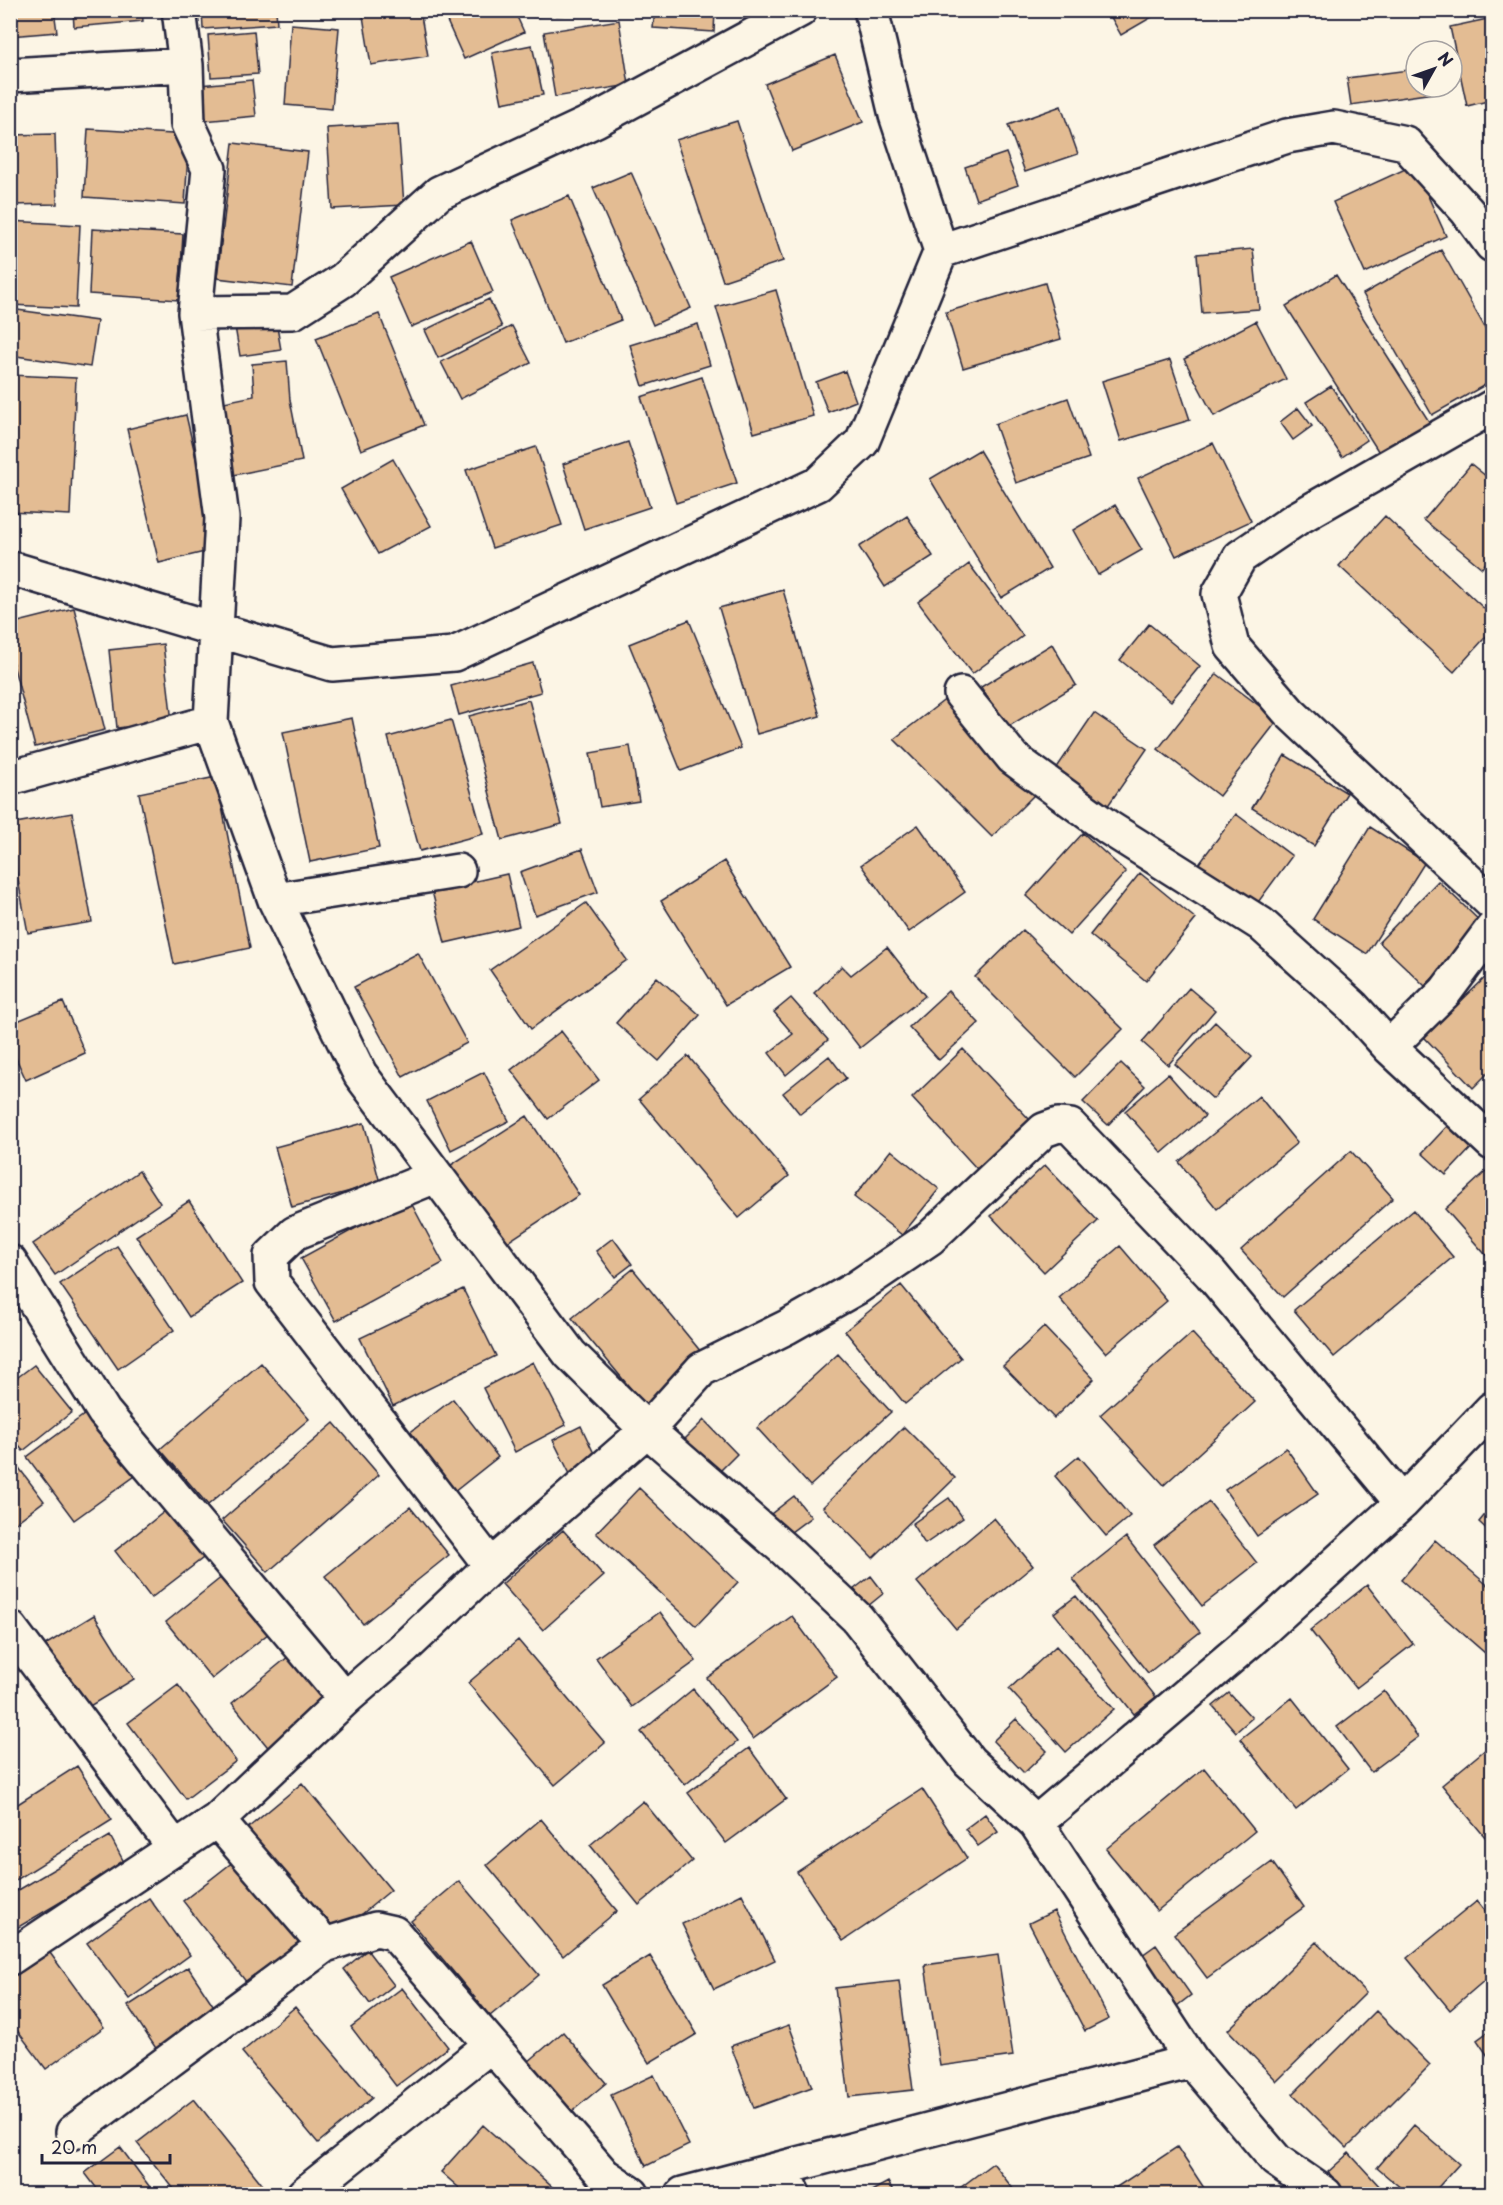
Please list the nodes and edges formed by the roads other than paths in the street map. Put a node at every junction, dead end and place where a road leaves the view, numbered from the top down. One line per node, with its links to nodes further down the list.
1 (179, 10): 4 (street)
2 (800, 10): 8 (street)
3 (871, 10): 7 (street)
4 (186, 65): 5 (street); 8 (street)
5 (10, 75)
6 (1492, 245): 7 (street)
7 (941, 251): 11 (street)
8 (195, 313): 11 (street)
9 (1492, 407): 17 (street)
10 (10, 568): 11 (street)
11 (217, 629): 13 (street)
12 (961, 694): 19 (street)
13 (211, 722): 14 (street); 16 (street)
14 (10, 778)
15 (458, 871): 16 (street)
16 (275, 900): 21 (street)
17 (1492, 903)
18 (1492, 929): 19 (street)
19 (1389, 1047): 20 (street)
20 (1492, 1143)
21 (436, 1176): 24 (street); 26 (street)
22 (10, 1262): 28 (street)
23 (1492, 1409): 25 (street)
24 (647, 1430): 25 (street); 26 (street); 30 (street)
25 (1402, 1503): 30 (street)
26 (491, 1566): 28 (street)
27 (10, 1628): 31 (street)
28 (345, 1699): 29 (street)
29 (217, 1820): 31 (street); 32 (street)
30 (1036, 1823): 35 (street)
31 (175, 1848): 33 (street)
32 (325, 1945): 34 (street); 36 (street)
33 (10, 1958)
34 (491, 2045): 38 (street); 39 (street)
35 (1192, 2061): 37 (street); 41 (street)
36 (73, 2132)
37 (787, 2182): 40 (street)
38 (304, 2194)
39 (632, 2194)
40 (683, 2194)
41 (1325, 2194)

